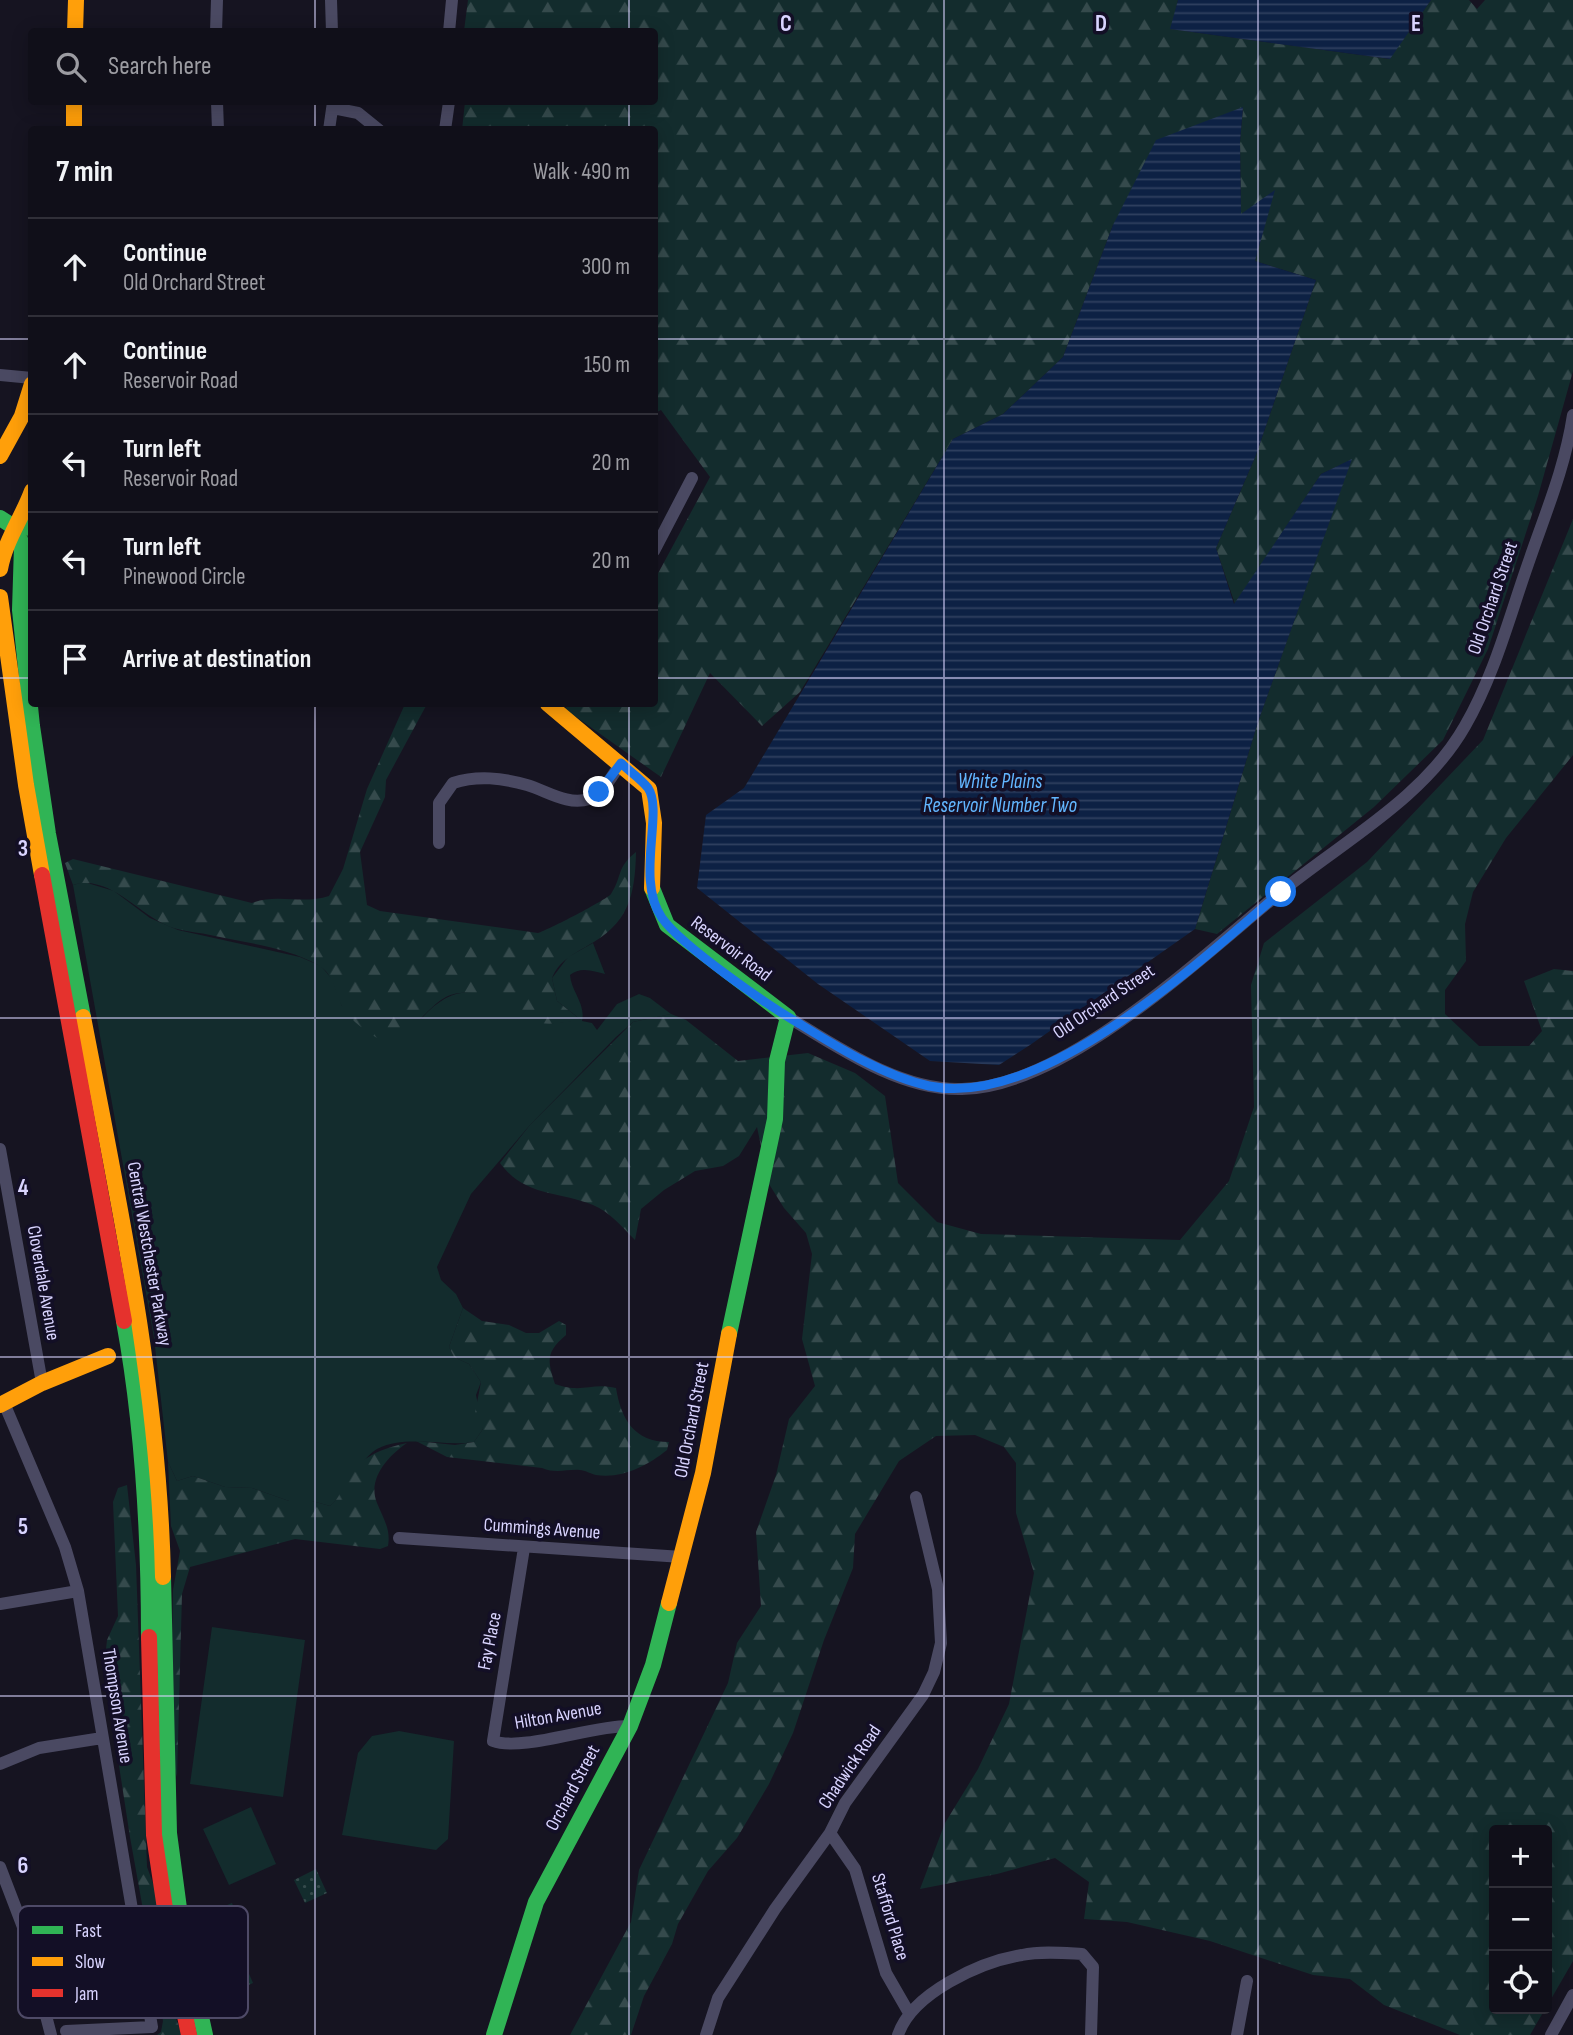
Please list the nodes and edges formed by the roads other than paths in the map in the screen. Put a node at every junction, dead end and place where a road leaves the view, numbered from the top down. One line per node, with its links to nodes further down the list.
1 (76, 0): 5 (main road)
2 (217, 0): 6 (street)
3 (331, 0): 7 (street)
4 (452, 0): 8 (street)
5 (75, 28)
6 (216, 28)
7 (332, 28)
8 (449, 28)
9 (74, 105): 13 (main road)
10 (217, 105): 14 (street)
11 (333, 105): 15 (street); 16 (street)
12 (448, 105): 17 (street)
13 (74, 126)
14 (218, 126)
15 (330, 126)
16 (374, 126)
17 (445, 126)
18 (0, 375): 19 (street)
19 (28, 378)
20 (28, 396): 22 (main road)
21 (1573, 415): 36 (street, Old Orchard Street)
22 (0, 456)
23 (692, 478): 28 (street)
24 (28, 510): 26 (main road)
25 (0, 518): 26 (main road)
26 (24, 528): 27 (main road); 29 (main road); 31 (main road, Central Westchester Parkway)
27 (0, 539)
28 (658, 543)
29 (0, 569)
30 (0, 597): 54 (main road, Central Westchester Parkway)
31 (28, 687)
32 (30, 707): 55 (main road, Central Westchester Parkway)
33 (556, 707): 34 (main road, Reservoir Road)
34 (621, 763): 35 (street); 36 (main road, Reservoir Road)
35 (439, 843)
36 (788, 1017): 44 (main road, Old Orchard Street)
37 (0, 1149): 39 (street, Cloverdale Avenue)
38 (108, 1356): 39 (main road)
39 (42, 1383): 40 (main road)
40 (2, 1404): 45 (street, Thompson Avenue)
41 (916, 1497): 51 (street, Chadwick Road)
42 (399, 1538): 43 (street, Cummings Avenue)
43 (524, 1548): 44 (street, Cummings Avenue); 49 (street, Fay Place)
44 (682, 1557): 47 (main road, Orchard Street)
45 (78, 1591): 46 (street); 48 (street, Thompson Avenue)
46 (0, 1604)
47 (630, 1726): 49 (street, Hilton Avenue); 64 (main road, Orchard Street)
48 (102, 1738): 50 (street); 53 (street, Thompson Avenue)
49 (493, 1741)
50 (0, 1764)
51 (830, 1833): 59 (street, Stafford Place); 65 (street, Chadwick Road)
52 (0, 1867): 56 (street)
53 (131, 1906)
54 (164, 1906)
55 (179, 1906)
56 (18, 1914)
57 (1247, 1980): 68 (street)
58 (1573, 1995): 69 (street)
59 (909, 2013): 66 (street); 67 (street)
60 (47, 2018): 63 (street)
61 (150, 2018): 62 (street, Thompson Avenue)
62 (66, 2031)
63 (51, 2035)
64 (494, 2035)
65 (705, 2035)
66 (898, 2035)
67 (1091, 2035)
68 (1237, 2035)
69 (1551, 2035)

